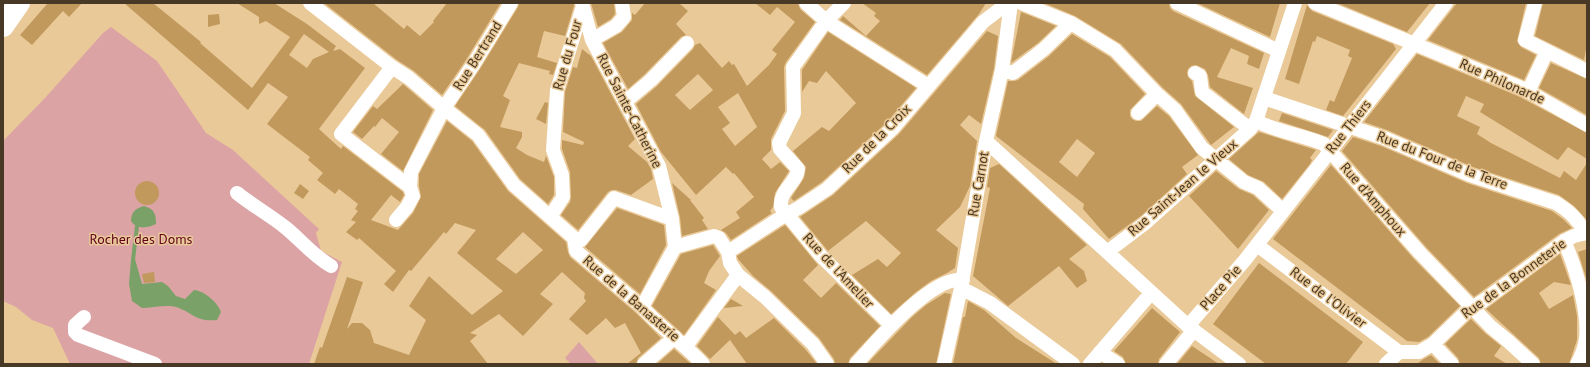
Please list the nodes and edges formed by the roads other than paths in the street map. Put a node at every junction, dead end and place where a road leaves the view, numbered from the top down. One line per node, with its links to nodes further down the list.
1 (19, 3): 18 (main road)
2 (310, 3): 24 (street, Rue de la Banasterie)
3 (511, 3): 33 (street, Rue Bertrand)
4 (622, 3): 19 (street)
5 (806, 3): 16 (street)
6 (844, 3): 16 (street)
7 (1008, 3): 28 (street, Rue de la Croix)
8 (1011, 3): 26 (street, Rue Carnot)
9 (1021, 3): 17 (street)
10 (1177, 3): 23 (street)
11 (1295, 3): 23 (street)
12 (1315, 3): 21 (street, Rue Philonarde)
13 (1446, 3): 21 (street, Rue Thiers)
14 (1535, 3): 22 (street)
15 (582, 6): 19 (street, Rue Sainte-Catherine); 45 (street, Rue du Four)
16 (826, 21): 28 (street); 44 (street)
17 (1071, 23): 26 (street); 30 (street)
18 (3, 26)
19 (592, 40): 32 (street, Rue Sainte-Catherine)
20 (687, 43): 32 (street)
21 (1414, 44): 29 (street, Rue Philonarde); 37 (street, Rue Thiers)
22 (1547, 50): 25 (street); 29 (street)
23 (1279, 51): 31 (street)
24 (392, 67): 33 (street, Rue de la Banasterie); 41 (street)
25 (1587, 69)
26 (1002, 70): 38 (street, Rue Carnot)
27 (1195, 73): 35 (street, Rue d'Amphoux)
28 (928, 86): 44 (street, Rue de la Croix)
29 (1528, 92): 36 (street, Rue Philonarde)
30 (1157, 94): 34 (street); 40 (street)
31 (1264, 98): 35 (street); 37 (street, Rue du Four de la Terre)
32 (625, 102): 46 (street, Rue Sainte-Catherine)
33 (444, 108): 41 (street, Rue Bertrand); 45 (street, Rue de la Banasterie)
34 (1138, 113)
35 (1253, 125): 39 (street, Rue d'Amphoux); 40 (street, Rue Saint-Jean le Vieux)
36 (1587, 125)
37 (1349, 127): 39 (street, Rue Thiers); 48 (street, Rue du Four de la Terre)
38 (986, 141): 54 (street); 57 (street, Rue Carnot)
39 (1331, 151): 43 (street, Rue Thiers); 59 (street, Rue d'Amphoux)
40 (1216, 159): 43 (street); 54 (street, Rue Saint-Jean le Vieux)
41 (410, 187): 47 (street, Rue Bertrand)
42 (237, 193): 55 (street)
43 (1283, 211): 52 (street, Rue Thiers)
44 (788, 215): 53 (street, Rue de la Croix); 62 (street, Rue de l'Amelier)
45 (550, 217): 50 (street, Rue de la Banasterie)
46 (672, 219): 50 (street); 51 (street, Rue Sainte-Catherine)
47 (396, 220)
48 (1586, 233): 49 (street, Rue de la Bonneterie)
49 (1564, 241): 59 (street, Rue de la Bonneterie); 83 (street)
50 (575, 243): 60 (street, Rue de la Banasterie)
51 (676, 247): 53 (street); 60 (street)
52 (1255, 247): 63 (street, Place Pie); 68 (street, Rue de l'Olivier)
53 (728, 252): 56 (street)
54 (1107, 252): 58 (street)
55 (331, 266)
56 (738, 275): 66 (street); 72 (street)
57 (962, 284): 62 (street); 74 (street, Rue Carnot); 75 (street)
58 (1151, 293): 63 (street); 67 (street)
59 (1473, 306): 65 (street, Rue de la Bonneterie); 82 (street, Rue d'Amphoux)
60 (642, 307): 64 (street, Rue de la Banasterie)
61 (84, 317): 69 (street)
62 (891, 325): 73 (street)
63 (1191, 328): 78 (street, Place Pie); 79 (street)
64 (675, 337): 66 (street, Rue de la Banasterie); 70 (street)
65 (1433, 344): 68 (street, Rue de la Bonneterie); 81 (street)
66 (686, 346): 71 (street, Rue de la Banasterie)
67 (1100, 352): 76 (street); 77 (street)
68 (1399, 352): 80 (street)
69 (155, 364)
70 (644, 364)
71 (703, 364)
72 (827, 364)
73 (856, 364)
74 (944, 364)
75 (1073, 364)
76 (1090, 364)
77 (1118, 364)
78 (1166, 364)
79 (1239, 364)
80 (1386, 364)
81 (1452, 364)
82 (1533, 364)
83 (1577, 364)

